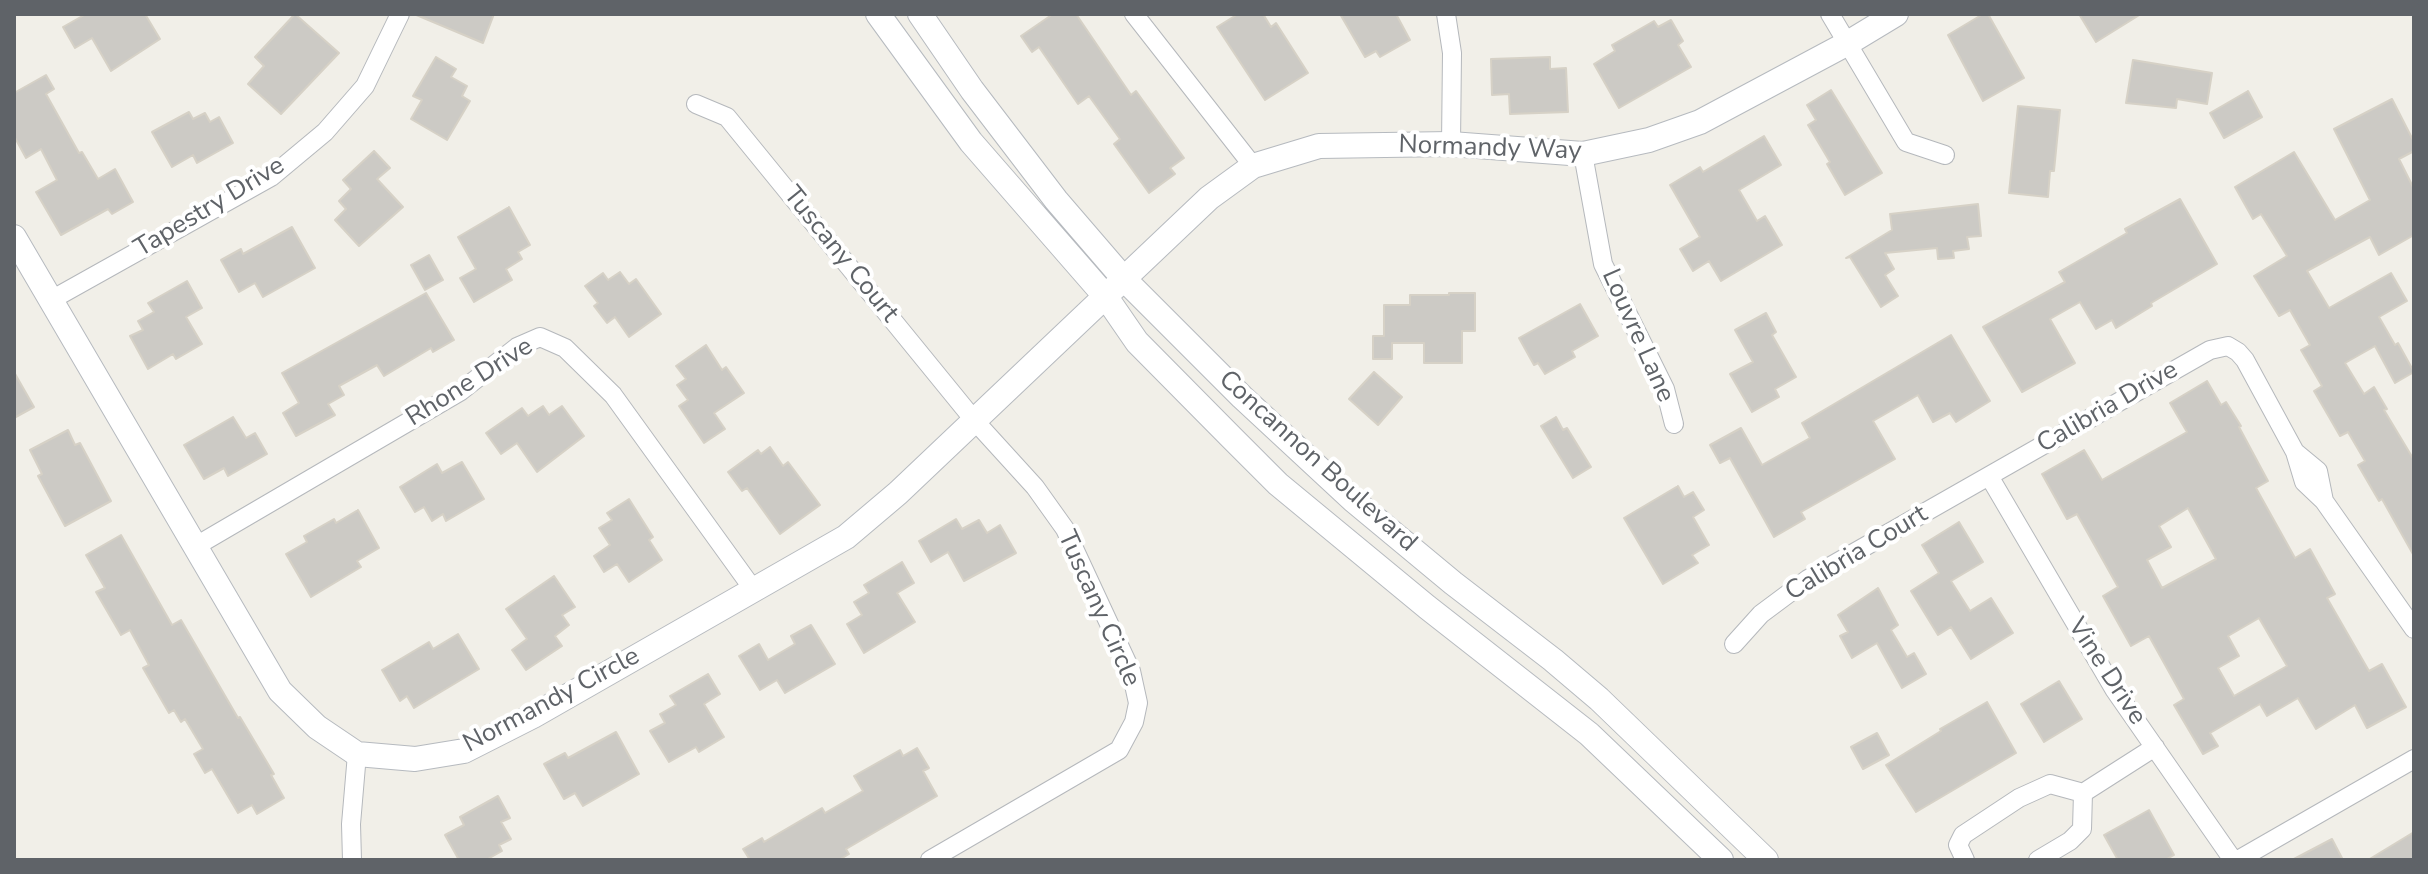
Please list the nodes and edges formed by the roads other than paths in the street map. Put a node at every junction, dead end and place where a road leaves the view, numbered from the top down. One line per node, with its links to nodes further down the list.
1 (400, 14): 17 (street, Tapestry Drive)
2 (878, 14): 16 (street, Concannon Boulevard)
3 (920, 14): 15 (street, Concannon Boulevard)
4 (1134, 14): 13 (street)
5 (1446, 14): 10 (street)
6 (1830, 14): 8 (street)
7 (1896, 14): 8 (street, Normandy Way)
8 (1848, 43): 11 (street, Normandy Way); 12 (street)
9 (696, 104): 18 (street, Tuscany Court)
10 (1451, 144): 11 (street, Normandy Way); 13 (street, Normandy Way)
11 (1583, 154): 19 (street, Louvre Lane)
12 (1945, 155)
13 (1253, 166): 15 (street, Normandy Way)
14 (14, 237): 17 (street, Normandy Circle)
15 (1124, 279): 16 (street, Normandy Way); 32 (street, Concannon Boulevard)
16 (1106, 297): 18 (street, Normandy Circle); 31 (street, Concannon Boulevard)
17 (51, 300): 21 (street, Normandy Circle)
18 (974, 420): 22 (street, Normandy Circle); 30 (street, Tuscany Circle)
19 (1674, 424)
20 (1989, 476): 23 (street, Calibria Drive); 24 (street, Calibria Court); 25 (street, Vine Drive)
21 (196, 546): 22 (street, Rhone Drive); 26 (street, Normandy Circle)
22 (753, 589): 26 (street, Normandy Circle)
23 (2414, 629)
24 (1734, 644)
25 (2155, 747): 28 (street); 35 (street, Vine Drive)
26 (357, 754): 29 (street)
27 (2414, 759): 35 (street)
28 (2083, 793): 33 (street); 34 (street)
29 (352, 860)
30 (930, 860)
31 (1721, 860)
32 (1766, 860)
33 (1965, 860)
34 (2038, 860)
35 (2235, 860)

